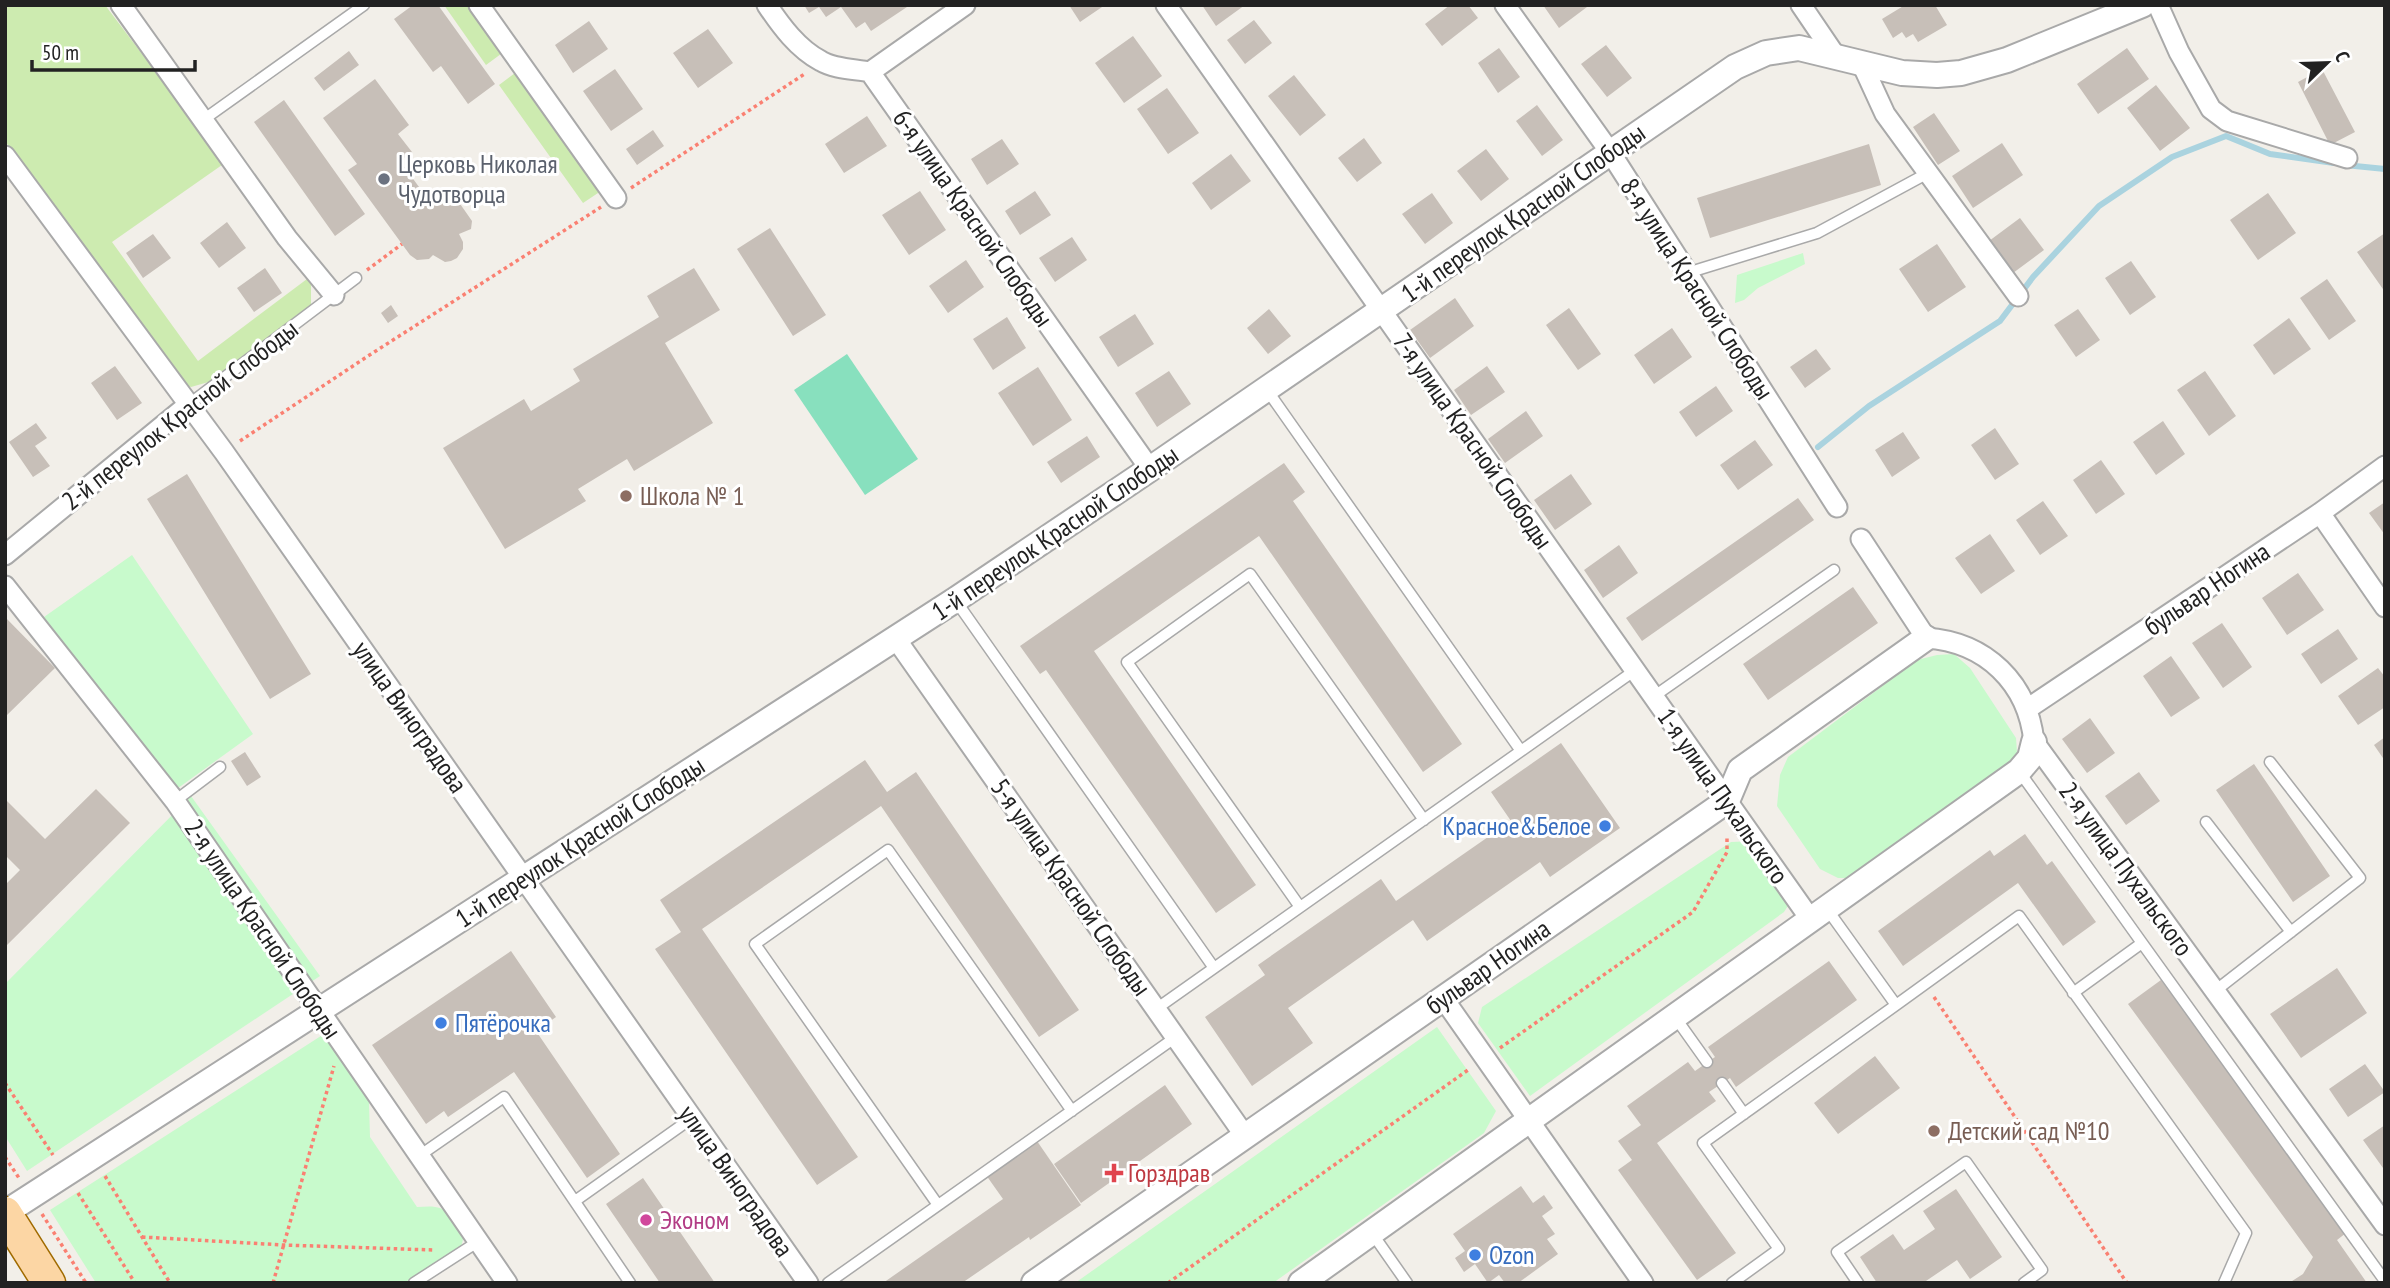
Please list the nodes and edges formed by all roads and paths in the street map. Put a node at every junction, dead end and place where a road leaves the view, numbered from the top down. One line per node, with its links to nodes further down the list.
1 (121, 5): 16 (street)
2 (364, 5): 16 (lane)
3 (479, 5): 21 (street)
4 (767, 5): 13 (street)
5 (965, 5): 15 (street)
6 (1166, 5): 27 (street, 7-я улица Красной Слободы)
7 (1505, 5): 17 (street, 8-я улица Красной Слободы)
8 (1801, 5): 12 (street)
9 (2142, 5): 11 (street, 1-й переулок Красной Слободы)
10 (2158, 5): 19 (street)
11 (2107, 12): 14 (street, 1-й переулок Красной Слободы)
12 (1837, 58): 14 (street, 1-й переулок Красной Слободы); 17 (street, 1-й переулок Красной Слободы)
13 (822, 62): 15 (street); 21 (path)
14 (1862, 64): 20 (street)
15 (870, 72): 32 (street, 6-я улица Красной Слободы)
16 (203, 120): 25 (street)
17 (1610, 152): 23 (street, 8-я улица Красной Слободы); 27 (street, 1-й переулок Красной Слободы)
18 (5, 156): 29 (street, улица Виноградова)
19 (2347, 158)
20 (1928, 173): 23 (lane); 26 (street)
21 (616, 198): 30 (path)
22 (402, 244): 24 (path)
23 (1687, 273): 33 (street, 8-я улица Красной Слободы)
24 (356, 278): 25 (lane, 2-й переулок Красной Слободы)
25 (334, 295): 29 (lane, 2-й переулок Красной Слободы)
26 (2018, 296)
27 (1381, 311): 28 (street, 1-й переулок Красной Слободы); 43 (street, 7-я улица Красной Слободы)
28 (1266, 390): 32 (street, 1-й переулок Красной Слободы); 47 (lane)
29 (188, 405): 30 (street, улица Виноградова); 36 (street, 2-й переулок Красной Слободы)
30 (224, 452): 55 (street, улица Виноградова)
31 (2385, 466): 34 (street, бульвар Ногина)
32 (1150, 469): 39 (street, 1-й переулок Красной Слободы)
33 (1837, 507)
34 (2320, 513): 40 (street); 45 (street, бульвар Ногина)
35 (1861, 539): 41 (street)
36 (5, 555)
37 (1834, 570): 44 (lane)
38 (5, 586): 51 (street, 2-я улица Красной Слободы)
39 (956, 600): 42 (street, 1-й переулок Красной Слободы); 60 (lane)
40 (2385, 607)
41 (1926, 638): 45 (street, 2-я улица Пухальского); 52 (street)
42 (896, 639): 55 (street, 1-й переулок Красной Слободы); 67 (street, 5-я улица Красной Слободы)
43 (1634, 671): 44 (street, 1-я улица Пухальского); 47 (lane)
44 (1653, 698): 52 (street, 1-я улица Пухальского)
45 (2027, 709): 46 (street, 2-я улица Пухальского)
46 (2034, 742): 50 (street); 62 (street, 2-я улица Пухальского)
47 (1521, 751): 53 (lane)
48 (2270, 762): 58 (lane)
49 (220, 767): 51 (lane)
50 (2019, 771): 57 (street); 59 (lane)
51 (175, 801): 66 (street, 2-я улица Красной Слободы)
52 (1727, 802): 57 (street, 1-я улица Пухальского); 64 (street, бульвар Ногина)
53 (1424, 820): 56 (lane); 56 (lane)
54 (2206, 822): 58 (lane)
55 (523, 878): 66 (street, 1-й переулок Красной Слободы); 75 (street, улица Виноградова)
56 (1300, 907): 60 (lane)
57 (1819, 914): 65 (lane); 68 (street)
58 (2291, 932): 62 (lane)
59 (2142, 943): 63 (lane); 89 (lane)
60 (1214, 968): 67 (lane)
61 (1926, 984): 63 (lane); 65 (lane); 106 (path)
62 (2215, 991): 84 (street, 2-я улица Пухальского)
63 (2073, 993): 107 (lane)
64 (1443, 998): 76 (street); 77 (street, бульвар Ногина)
65 (1896, 1005): 74 (lane)
66 (318, 1009): 70 (street, 2-я улица Красной Слободы); 78 (street, 1-й переулок Красной Слободы)
67 (1156, 1009): 69 (street, 5-я улица Красной Слободы)
68 (1674, 1017): 71 (lane); 76 (street)
69 (1177, 1037): 73 (lane); 77 (street, 5-я улица Красной Слободы)
70 (340, 1043): 79 (street, 2-я улица Красной Слободы); 87 (path)
71 (1707, 1062)
72 (1722, 1083): 74 (lane)
73 (1072, 1111): 82 (lane); 82 (lane)
74 (1744, 1114): 103 (lane)
75 (692, 1118): 81 (lane); 97 (street, улица Виноградова)
76 (1528, 1121): 85 (street); 102 (street)
77 (1245, 1136): 99 (street, бульвар Ногина)
78 (93, 1156): 83 (street, 1-й переулок Красной Слободы); 86 (path)
79 (419, 1156): 81 (lane); 88 (street, 2-я улица Красной Слободы)
80 (5, 1157): 83 (path)
81 (575, 1201): 96 (lane)
82 (938, 1205): 98 (lane)
83 (14, 1208): 90 (main road); 91 (path)
84 (2385, 1225)
85 (1371, 1233): 100 (street); 101 (lane)
86 (142, 1237): 87 (path); 92 (path)
87 (284, 1245): 88 (path); 93 (path)
88 (471, 1246): 94 (lane); 95 (street, 2-я улица Красной Слободы)
89 (2385, 1281)
90 (48, 1283)
91 (86, 1283)
92 (170, 1283)
93 (273, 1283)
94 (414, 1283)
95 (507, 1283)
96 (631, 1283)
97 (808, 1283)
98 (828, 1283)
99 (1034, 1283)
100 (1301, 1283)
101 (1407, 1283)
102 (1643, 1283)
103 (1732, 1283)
104 (1858, 1283): 105 (lane)
105 (2024, 1283)
106 (2127, 1283)
107 (2224, 1283)

